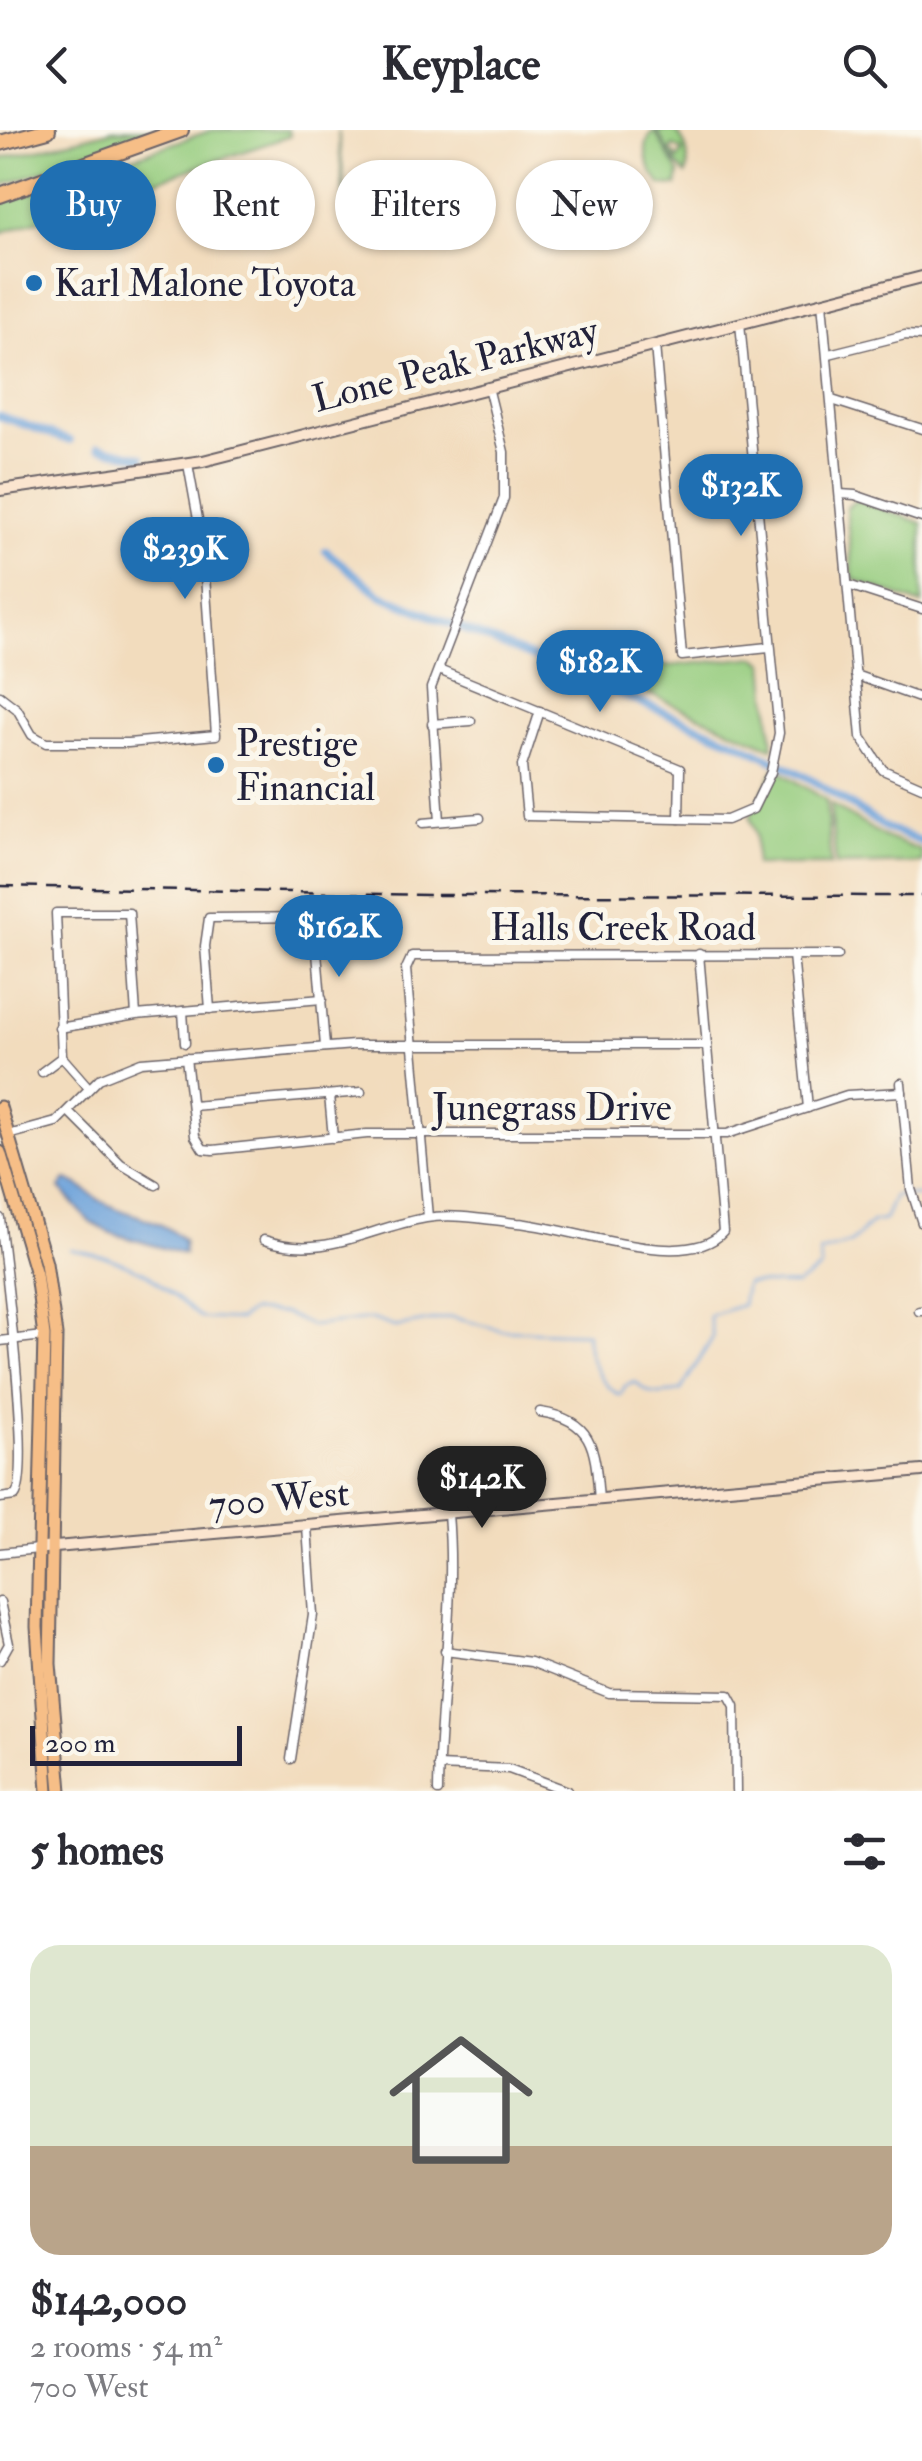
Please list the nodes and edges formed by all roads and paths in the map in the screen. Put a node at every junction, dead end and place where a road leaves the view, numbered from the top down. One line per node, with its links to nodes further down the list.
1 (48, 130): 3 (highway)
2 (181, 130): 4 (highway)
3 (0, 142)
4 (1, 194)
5 (922, 278): 6 (main road, Lone Peak Parkway)
6 (822, 302): 7 (main road, Lone Peak Parkway); 10 (street)
7 (740, 323): 9 (main road, Lone Peak Parkway); 20 (street)
8 (922, 336): 10 (street)
9 (654, 344): 11 (main road, Lone Peak Parkway); 20 (street)
10 (828, 354): 12 (street)
11 (488, 387): 14 (main road, Lone Peak Parkway); 21 (street)
12 (832, 400): 13 (street); 16 (street)
13 (922, 429)
14 (188, 464): 15 (main road, Lone Peak Parkway); 23 (street)
15 (0, 490)
16 (840, 494): 17 (street); 18 (street)
17 (922, 518)
18 (848, 585): 19 (street); 22 (street)
19 (922, 609)
20 (769, 647): 30 (street)
21 (439, 670): 25 (street); 27 (street)
22 (855, 676): 24 (street); 28 (street)
23 (0, 696)
24 (922, 698)
25 (540, 710): 30 (street); 30 (street)
26 (470, 722): 27 (street)
27 (432, 724): 31 (street)
28 (922, 787)
29 (480, 818): 31 (street)
30 (679, 819)
31 (440, 821): 32 (street)
32 (423, 823)
33 (699, 954): 34 (street, Halls Creek Road); 42 (street, Halls Creek Road); 43 (street)
34 (793, 954): 35 (street, Halls Creek Road); 53 (street)
35 (838, 954)
36 (322, 999): 37 (street); 37 (street); 44 (street)
37 (210, 1009): 38 (street)
38 (183, 1011): 39 (street); 41 (street)
39 (136, 1016): 40 (street); 40 (street)
40 (59, 1028): 45 (street)
41 (185, 1043)
42 (413, 1045): 43 (street); 44 (street); 56 (street)
43 (706, 1045): 57 (street)
44 (325, 1046): 46 (street)
45 (62, 1057): 47 (street); 48 (street)
46 (186, 1058): 48 (street); 51 (street)
47 (42, 1072)
48 (89, 1088): 54 (street)
49 (361, 1092): 50 (street)
50 (329, 1095): 51 (street); 58 (street)
51 (192, 1106): 58 (street, Junegrass Drive)
52 (0, 1107): 55 (main road)
53 (808, 1108): 57 (street, Junegrass Drive); 63 (street, Junegrass Drive)
54 (69, 1112): 55 (street); 60 (street)
55 (4, 1133): 74 (main road)
56 (420, 1134): 57 (street, Junegrass Drive); 58 (street, Junegrass Drive); 62 (street)
57 (714, 1134): 62 (street)
58 (333, 1138)
59 (0, 1152): 65 (main road)
60 (156, 1185)
61 (0, 1218): 66 (street)
62 (428, 1218): 64 (street)
63 (922, 1223)
64 (264, 1240)
65 (44, 1336): 66 (street); 74 (main road)
66 (12, 1340): 67 (street); 70 (street)
67 (0, 1341)
68 (540, 1412): 71 (street)
69 (922, 1472): 71 (main road, 700 West)
70 (0, 1498)
71 (599, 1500): 72 (main road, 700 West)
72 (448, 1514): 73 (main road, 700 West); 77 (street)
73 (307, 1527): 74 (main road, 700 West); 79 (street)
74 (45, 1548): 75 (street, 700 West); 81 (main road); 82 (main road)
75 (0, 1553)
76 (0, 1602): 78 (street)
77 (445, 1652): 80 (street); 85 (street)
78 (0, 1660)
79 (291, 1760)
80 (438, 1766): 83 (street); 84 (street)
81 (48, 1791)
82 (61, 1791)
83 (438, 1791)
84 (568, 1791)
85 (736, 1791)

